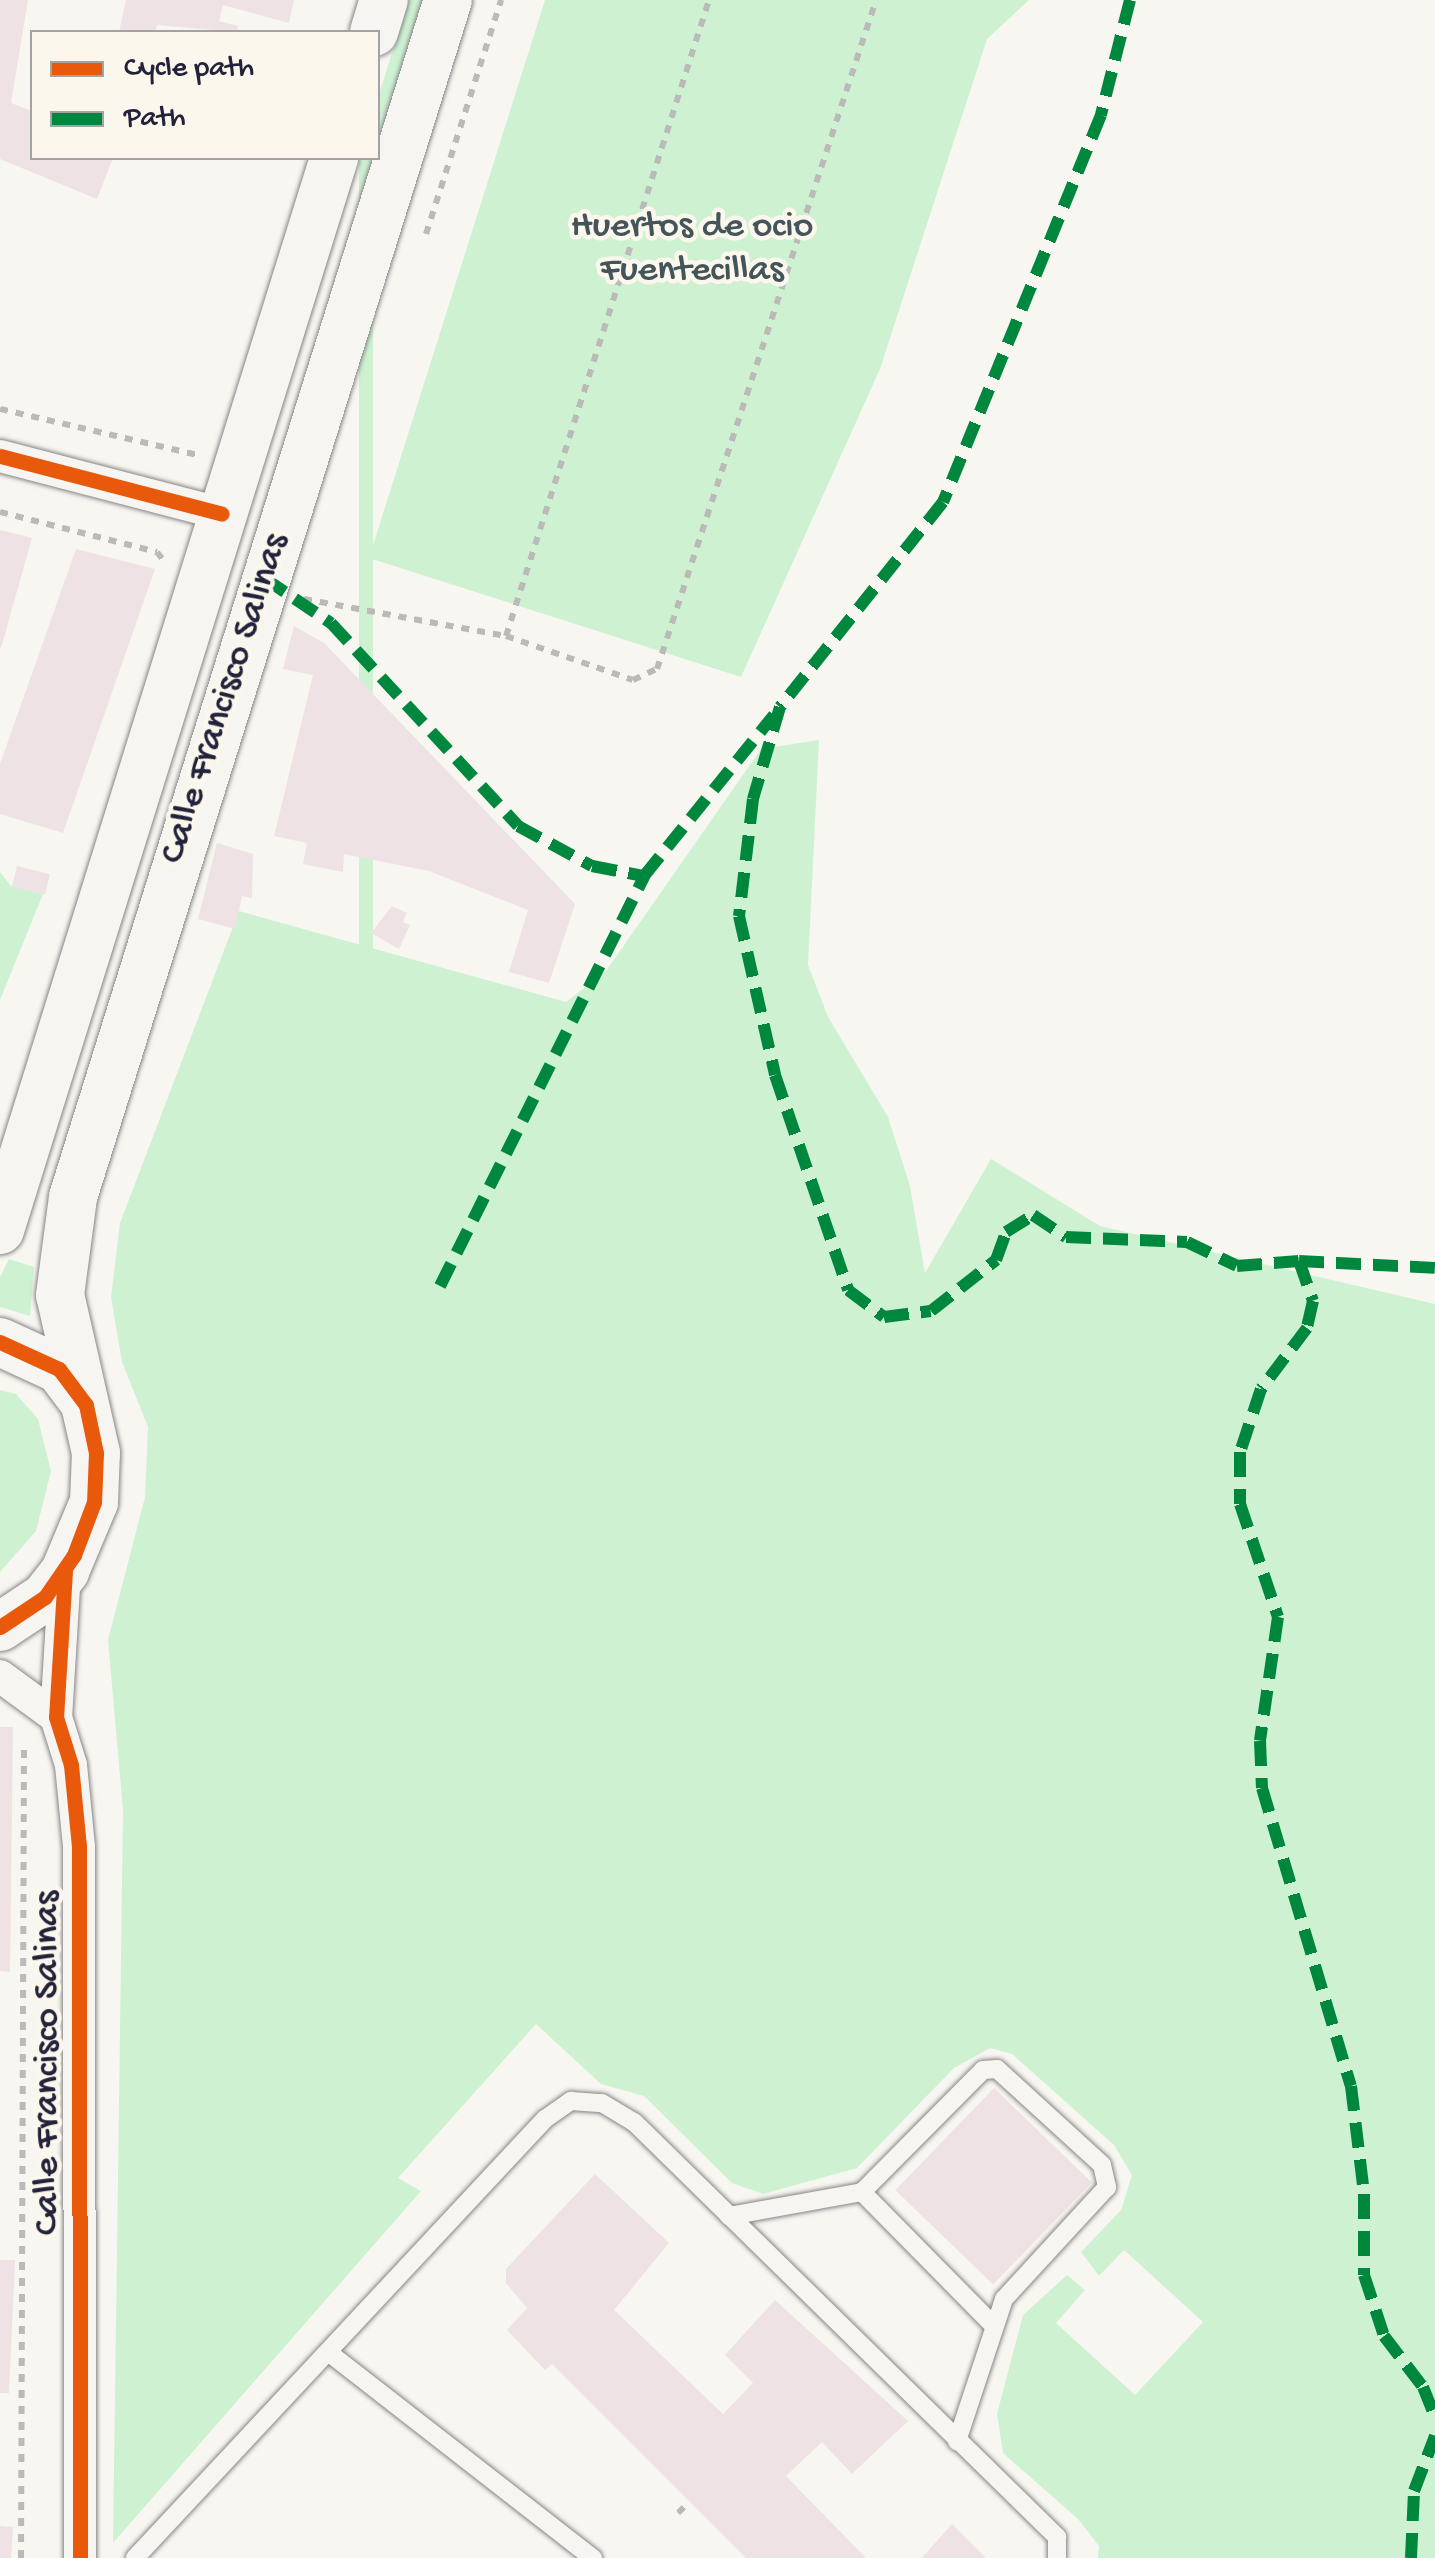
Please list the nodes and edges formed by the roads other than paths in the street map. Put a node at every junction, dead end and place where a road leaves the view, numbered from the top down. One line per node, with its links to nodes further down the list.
1 (384, 0): 3 (main road)
2 (448, 0): 9 (main road, Calle Francisco Salinas)
3 (375, 30)
4 (333, 160): 6 (main road, Calle Francisco Salinas)
5 (0, 456): 6 (street)
6 (222, 514): 7 (main road, Calle Francisco Salinas)
7 (0, 1230)
8 (0, 1342): 9 (main road)
9 (86, 1405): 10 (main road, Calle Francisco Salinas)
10 (65, 1571): 11 (main road); 13 (street, Calle Francisco Salinas)
11 (0, 1627)
12 (0, 1676): 13 (street)
13 (56, 1717): 19 (street, Calle Francisco Salinas)
14 (862, 2192): 15 (lane); 16 (lane); 16 (lane)
15 (729, 2216): 17 (lane); 18 (lane)
16 (993, 2325): 18 (lane)
17 (328, 2352): 20 (lane); 21 (lane)
18 (957, 2441): 22 (lane)
19 (80, 2558)
20 (134, 2558)
21 (594, 2558)
22 (1057, 2558)

